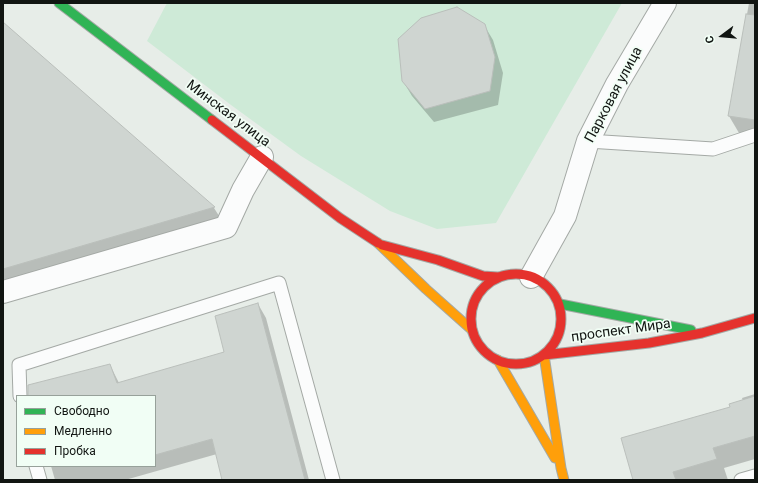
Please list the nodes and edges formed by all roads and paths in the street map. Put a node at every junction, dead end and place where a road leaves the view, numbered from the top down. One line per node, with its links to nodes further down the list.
1 (59, 3): 5 (street, Минская улица)
2 (665, 3): 4 (street, Парковая улица)
3 (755, 135): 4 (lane)
4 (588, 141): 8 (street, Парковая улица)
5 (262, 158): 6 (street, Минская улица); 9 (street)
6 (381, 245): 7 (street, Минская улица); 12 (street, Минская улица)
7 (498, 277): 8 (street); 12 (street)
8 (530, 277): 10 (street)
9 (3, 292)
10 (560, 304): 13 (street, проспект Мира); 14 (street)
11 (755, 318): 13 (street, проспект Мира)
12 (472, 330): 15 (street)
13 (702, 333): 14 (street, проспект Мира)
14 (544, 355): 15 (street); 18 (street)
15 (498, 360): 18 (street)
16 (20, 395): 21 (lane)
17 (36, 467): 20 (lane)
18 (561, 468): 22 (street)
19 (755, 476): 23 (lane)
20 (40, 480)
21 (333, 480)
22 (564, 480)
23 (741, 480)

